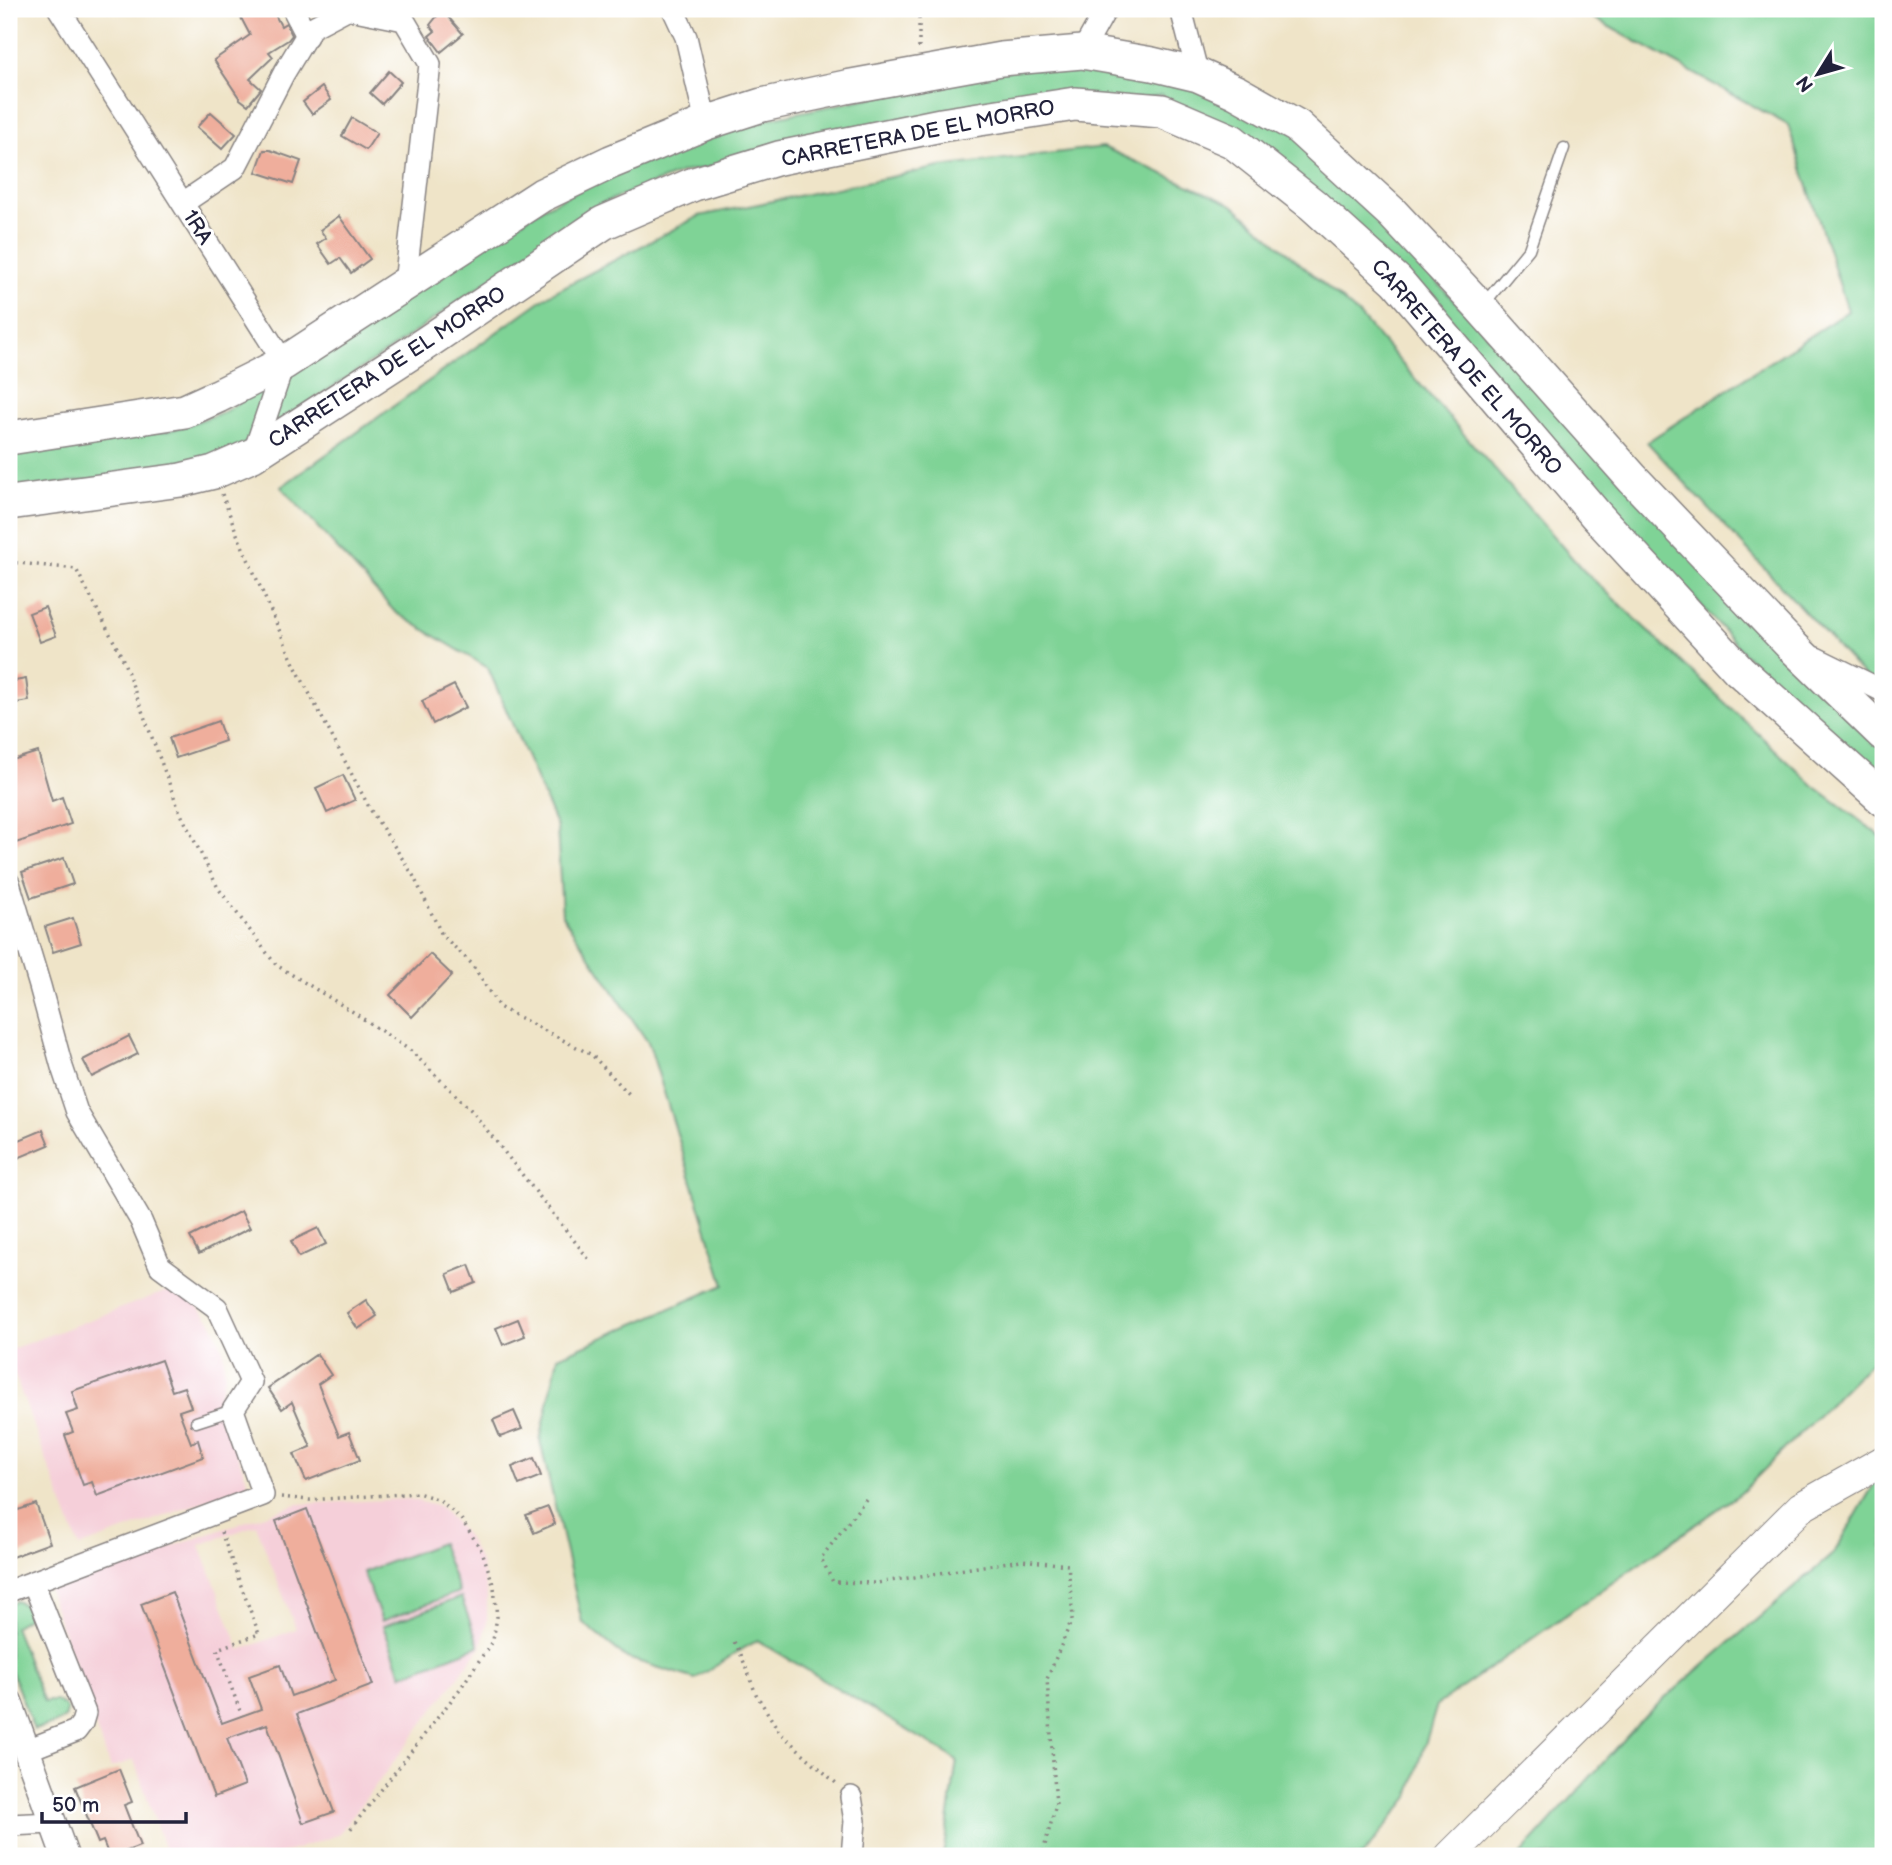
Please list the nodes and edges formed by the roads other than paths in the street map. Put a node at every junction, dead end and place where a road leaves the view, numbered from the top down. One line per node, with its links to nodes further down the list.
1 (59, 9): 12 (street, 1RA)
2 (293, 9): 7 (street)
3 (348, 9): 7 (street); 13 (street)
4 (673, 9): 10 (street)
5 (1106, 9): 8 (street)
6 (1181, 9): 9 (street)
7 (307, 36): 12 (street)
8 (1082, 52): 9 (main road); 10 (main road)
9 (1198, 75): 14 (main road)
10 (706, 122): 13 (main road)
11 (1564, 148): 14 (lane)
12 (183, 203): 15 (street, 1RA)
13 (405, 284): 15 (main road)
14 (1481, 308): 18 (main road)
15 (284, 363): 16 (main road); 17 (street)
16 (9, 438)
17 (253, 456): 19 (main road, CARRETERA DE EL MORRO); 20 (main road, CARRETERA DE EL MORRO)
18 (1633, 479): 20 (main road); 21 (main road)
19 (9, 503)
20 (1596, 515): 24 (main road, CARRETERA DE EL MORRO)
21 (1793, 647): 22 (street); 23 (main road)
22 (1883, 691)
23 (1883, 734)
24 (1883, 799)
25 (9, 883): 26 (street)
26 (233, 1410): 27 (lane); 29 (street)
27 (196, 1422)
28 (1883, 1461): 38 (main road)
29 (33, 1582): 30 (street); 32 (street)
30 (9, 1591)
31 (9, 1702): 32 (street)
32 (27, 1750): 34 (street)
33 (851, 1797): 37 (street)
34 (53, 1823): 35 (street); 36 (street)
35 (9, 1825)
36 (65, 1856)
37 (852, 1856)
38 (1450, 1856)

